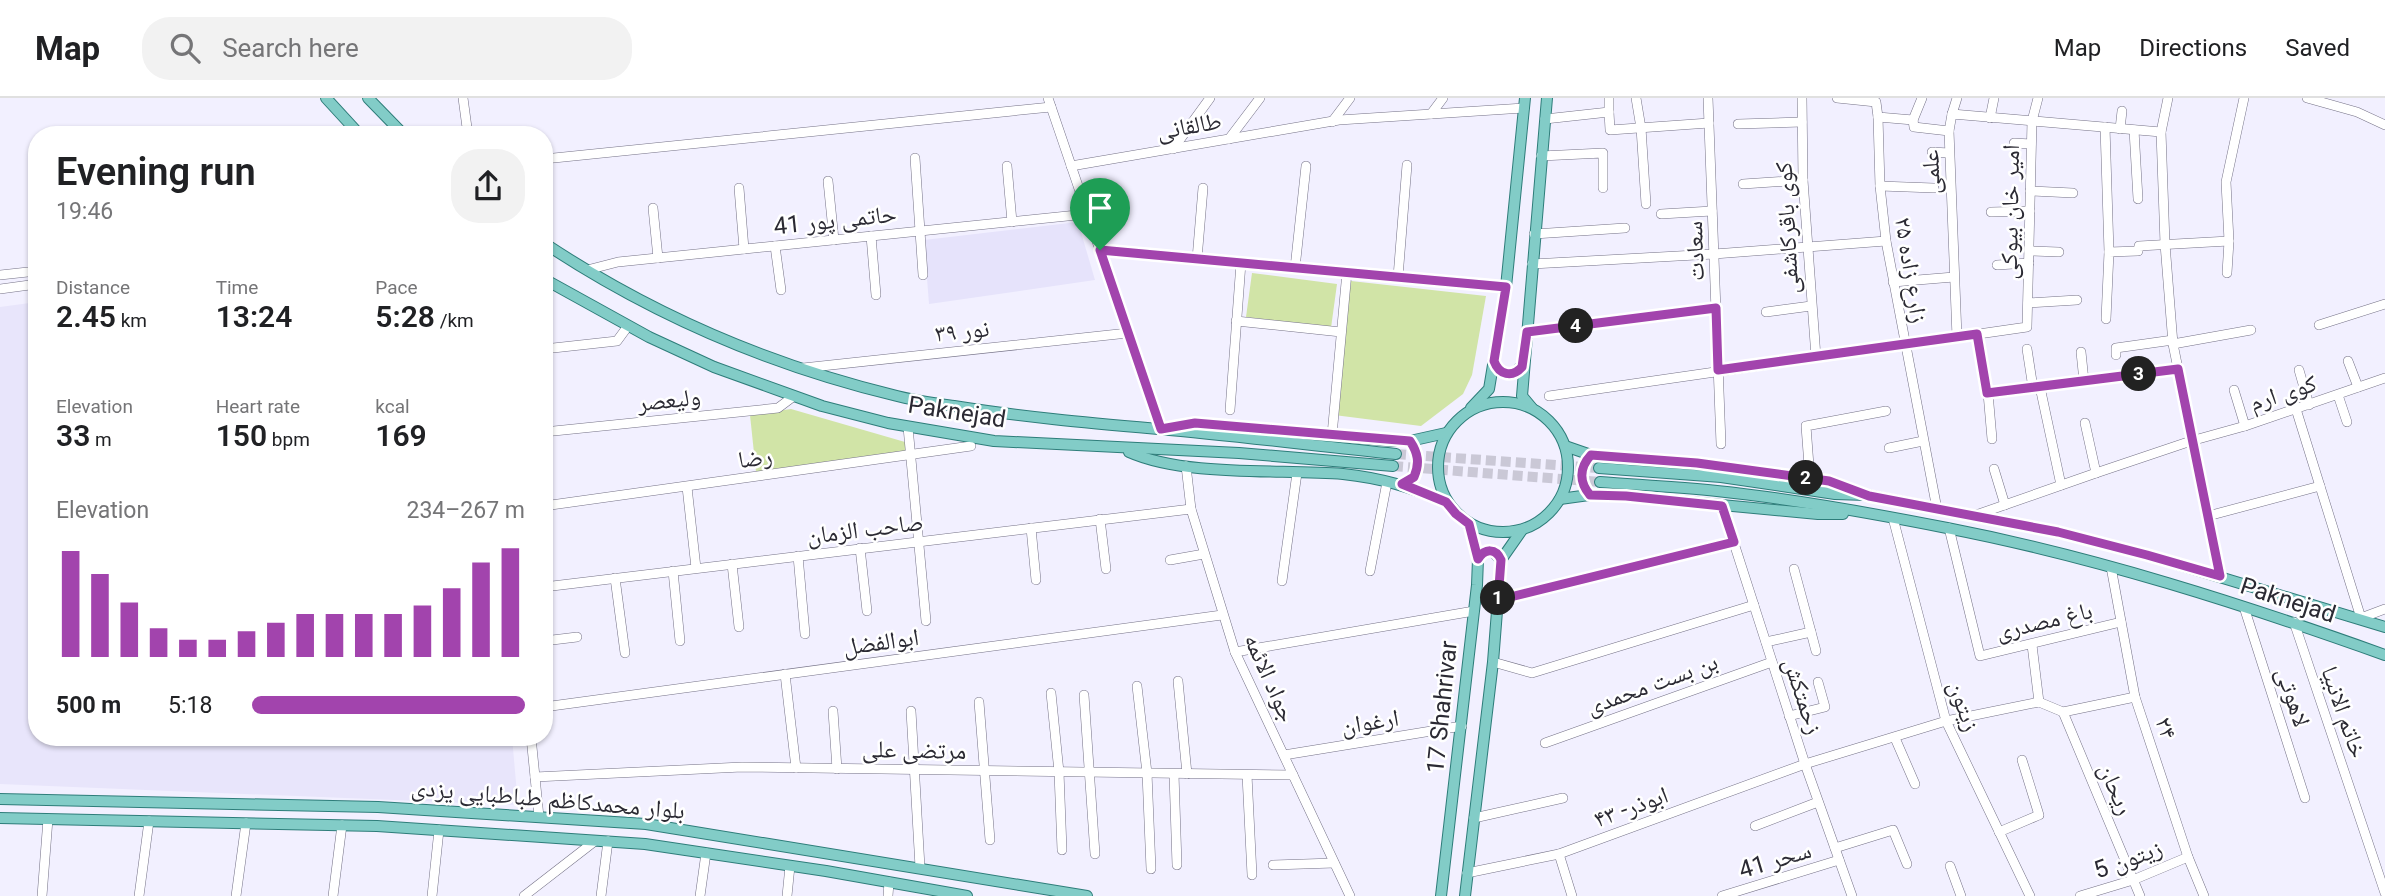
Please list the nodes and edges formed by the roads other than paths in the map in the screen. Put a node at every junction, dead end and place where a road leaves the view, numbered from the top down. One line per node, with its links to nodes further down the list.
1 (326, 98): 37 (main road)
2 (368, 98): 38 (main road)
3 (463, 98): 39 (street)
4 (1260, 98): 46 (street)
5 (1350, 98): 31 (street)
6 (1443, 98): 25 (street)
7 (1547, 98): 29 (main road)
8 (1609, 98): 24 (street)
9 (1636, 98): 41 (street)
10 (1708, 98): 34 (street, سعادت)
11 (1802, 98): 33 (street, کوی باقرکاشفی)
12 (1837, 98): 27 (street)
13 (1922, 98): 30 (street)
14 (1957, 98): 26 (street, علمی)
15 (1994, 98): 28 (street)
16 (2038, 98): 32 (street, امیر خان بیوکی)
17 (2168, 98): 45 (street)
18 (2244, 98): 84 (street)
19 (2307, 98): 36 (street)
20 (1206, 99): 49 (street)
21 (1049, 102): 53 (street); 57 (street)
22 (1524, 103): 25 (street, طالقانی); 113 (main road)
23 (2122, 111): 42 (street)
24 (1609, 113): 29 (street); 41 (street)
25 (1431, 114): 31 (street, طالقانی)
26 (1951, 114): 28 (street); 44 (street, علمی)
27 (1878, 117): 30 (street); 62 (street, زارع زاده ۲۵)
28 (1990, 118): 32 (street)
29 (1545, 119): 52 (main road)
30 (1913, 120): 44 (street)
31 (1332, 121): 46 (street, طالقانی)
32 (2032, 121): 40 (street); 48 (street, امیر خان بیوکی)
33 (1802, 122): 35 (street); 59 (street, کوی باقرکاشفی)
34 (1709, 124): 41 (street); 72 (street, سعادت)
35 (1738, 124)
36 (2385, 125)
37 (352, 126)
38 (395, 126)
39 (467, 126)
40 (2105, 127): 42 (street); 93 (street)
41 (1641, 128): 70 (street)
42 (2120, 129): 43 (street)
43 (2134, 130): 45 (street); 69 (street)
44 (1949, 131): 51 (street, علمی)
45 (2161, 132): 85 (street)
46 (1229, 139): 49 (street, طالقانی)
47 (2014, 143): 48 (street)
48 (2031, 144): 67 (street, امیر خان بیوکی)
49 (1173, 149): 57 (street, طالقانی)
50 (1932, 152): 51 (street)
51 (1949, 153): 109 (street, علمی)
52 (1541, 156): 65 (street); 80 (main road)
53 (553, 158)
54 (915, 159): 79 (street)
55 (1407, 165): 108 (street)
56 (1007, 166): 77 (street)
57 (1071, 166): 75 (street)
58 (1306, 166): 101 (street)
59 (1803, 180): 61 (street); 87 (street, کوی باقرکاشفی)
60 (828, 181): 82 (street)
61 (1743, 184)
62 (1880, 186): 66 (street); 83 (street, زارع زاده ۲۵)
63 (1203, 187): 96 (street)
64 (739, 188): 89 (street)
65 (1604, 188)
66 (1934, 188)
67 (2030, 191): 68 (street); 73 (street, امیر خان بیوکی)
68 (2073, 193)
69 (2138, 199)
70 (1646, 204)
71 (653, 208): 95 (street)
72 (1713, 211): 76 (street); 94 (street, سعادت)
73 (2030, 211): 74 (street); 91 (street, امیر خان بیوکی)
74 (1992, 212)
75 (1087, 214): 77 (street, حاتمی پور 41); 90 (street)
76 (1661, 214)
77 (1012, 222): 79 (street, حاتمی پور 41)
78 (1625, 228): 80 (street)
79 (919, 231): 81 (street, حاتمی پور 41); 107 (street)
80 (1534, 234): 99 (main road)
81 (871, 236): 82 (street, حاتمی پور 41); 116 (street)
82 (834, 240): 86 (street, حاتمی پور 41)
83 (1886, 241): 87 (street); 110 (street, زارع زاده ۲۵)
84 (2229, 241): 85 (street); 105 (street)
85 (2165, 244): 93 (street); 133 (street)
86 (775, 246): 89 (street, حاتمی پور 41); 115 (street)
87 (1807, 246): 94 (street); 120 (street, کوی باقرکاشفی)
88 (553, 249): 102 (main road)
89 (744, 249): 95 (street, حاتمی پور 41)
90 (1100, 250): 96 (street); 130 (street)
91 (2029, 251): 92 (street); 98 (street, امیر خان بیوکی)
92 (2059, 252)
93 (2109, 252): 123 (street)
94 (1714, 254): 99 (street); 121 (street, سعادت)
95 (658, 258): 102 (street, حاتمی پور 41)
96 (1197, 259): 97 (street)
97 (1241, 263): 101 (street); 124 (street)
98 (2029, 263): 100 (street); 118 (street, امیر خان بیوکی)
99 (1532, 264): 129 (main road)
100 (1997, 265)
101 (1295, 268): 104 (street)
102 (587, 270): 143 (main road)
103 (28, 272): 106 (street)
104 (1347, 272): 108 (street); 128 (street)
105 (2227, 273)
106 (0, 275)
107 (923, 275)
108 (1398, 277): 113 (street)
109 (1954, 277): 110 (street); 132 (street, علمی)
110 (1893, 282): 134 (street, زارع زاده ۲۵)
111 (553, 284): 126 (main road, Paknejad)
112 (28, 285): 114 (street)
113 (1506, 287): 140 (main road)
114 (0, 289)
115 (781, 290)
116 (876, 295)
117 (2077, 300): 118 (street)
118 (2028, 303): 131 (street, امیر خان بیوکی)
119 (2385, 304): 125 (street)
120 (1811, 306): 122 (street); 139 (street, کوی باقرکاشفی)
121 (1716, 308): 129 (street); 145 (street, سعادت)
122 (1766, 312)
123 (2106, 319)
124 (1236, 321): 128 (street); 159 (street)
125 (2319, 325)
126 (628, 326): 135 (street); 154 (main road, Paknejad)
127 (2251, 330): 133 (street)
128 (1341, 332): 169 (street)
129 (1527, 332): 142 (main road)
130 (1128, 333): 143 (street, نور ۳۹); 166 (street)
131 (1977, 334): 132 (street); 152 (street)
132 (1957, 337): 134 (street)
133 (2173, 342): 138 (street); 144 (street)
134 (1904, 344): 139 (street); 172 (street, زارع زاده ۲۵)
135 (553, 348)
136 (2027, 349): 149 (street)
137 (2081, 352): 148 (street)
138 (2116, 355)
139 (1816, 356): 145 (street)
140 (1494, 361): 142 (main road); 161 (main road)
141 (2348, 361): 150 (street)
142 (1524, 362): 157 (main road)
143 (801, 368): 166 (main road)
144 (2178, 369): 148 (street); 173 (street)
145 (1718, 370): 155 (street); 174 (street, سعادت)
146 (2300, 370): 156 (street)
147 (2385, 379): 150 (street, کوی ارم)
148 (2084, 381): 149 (street)
149 (2036, 387): 152 (street); 190 (street)
150 (2358, 387): 153 (street, کوی ارم)
151 (2234, 390): 164 (street)
152 (1987, 393): 170 (street)
153 (2338, 395): 156 (street, کوی ارم); 162 (street)
154 (794, 396): 165 (main road, Paknejad); 167 (street, ولیعصر)
155 (1549, 396)
156 (2309, 405): 158 (street, کوی ارم)
157 (1532, 408): 161 (main road); 176 (main road)
158 (2296, 409): 164 (street, کوی ارم); 191 (street)
159 (1230, 410)
160 (1886, 411): 186 (street)
161 (1467, 412): 168 (main road)
162 (2347, 422)
163 (2085, 423): 185 (street)
164 (2245, 426): 173 (street, کوی ارم)
165 (908, 427): 177 (main road, Paknejad); 180 (street)
166 (1161, 429): 169 (main road); 177 (main road, Paknejad)
167 (553, 431)
168 (1446, 433): 171 (main road); 196 (main road)
169 (1332, 435): 171 (main road)
170 (1992, 439)
171 (1410, 441): 189 (main road)
172 (1923, 441): 178 (street); 201 (street, زارع زاده ۲۵)
173 (2191, 441): 185 (street, کوی ارم); 204 (street)
174 (1721, 444)
175 (971, 446): 180 (street, رضا)
176 (1565, 446): 179 (main road); 195 (main road)
177 (1123, 449): 181 (main road)
178 (1889, 449)
179 (1591, 455): 186 (main road); 193 (main road)
180 (911, 456): 192 (street, رضا); 211 (street)
181 (1186, 466): 184 (main road); 200 (street, جواد الائمه)
182 (1600, 468): 194 (main road, Paknejad)
183 (1994, 469): 198 (street)
184 (1297, 473): 187 (main road); 229 (street)
185 (2096, 473): 190 (street, کوی ارم)
186 (1810, 479): 194 (main road)
187 (1387, 482): 189 (main road); 225 (street)
188 (1600, 482): 202 (main road, Paknejad)
189 (1402, 484): 196 (main road)
190 (2061, 485): 198 (street, کوی ارم)
191 (2320, 486): 204 (street); 238 (street)
192 (687, 487): 197 (street, رضا); 221 (street)
193 (1590, 495): 195 (main road); 199 (main road)
194 (1869, 496): 201 (main road, Paknejad)
195 (1560, 499): 210 (main road)
196 (1446, 502): 207 (main road)
197 (553, 505)
198 (2005, 505): 203 (street, کوی ارم)
199 (1722, 506): 202 (main road); 212 (street, زحمتکش)
200 (1191, 509): 206 (street, صاحب الزمان); 214 (street, جواد الائمه)
201 (1937, 509): 203 (main road, Paknejad)
202 (1863, 514): 205 (main road, Paknejad)
203 (1973, 516): 226 (main road, Paknejad)
204 (2208, 516): 226 (street)
205 (1893, 517): 209 (main road, Paknejad); 271 (street, زیتون)
206 (1100, 519): 208 (street, صاحب الزمان); 222 (street)
207 (1469, 524): 210 (main road); 216 (main road, 17 Shahrivar)
208 (1031, 528): 211 (street, صاحب الزمان); 228 (street)
209 (1950, 528): 220 (main road, Paknejad); 250 (street, باغ مصدری)
210 (1522, 530): 218 (main road)
211 (919, 542): 213 (street, صاحب الزمان); 239 (street)
212 (1734, 542): 231 (street); 232 (street, زحمتکش)
213 (860, 548): 215 (street, صاحب الزمان); 235 (street)
214 (1204, 554): 217 (street); 237 (street, جواد الائمه)
215 (798, 556): 219 (street, صاحب الزمان); 245 (street)
216 (1478, 559): 218 (main road); 236 (main road, 17 Shahrivar)
217 (1170, 560)
218 (1501, 560): 231 (main road, 17 Shahrivar)
219 (732, 564): 221 (street, صاحب الزمان); 242 (street)
220 (2111, 567): 233 (main road, Paknejad); 240 (street, ۲۴)
221 (696, 568): 224 (street, صاحب الزمان)
222 (1105, 569)
223 (1794, 569): 244 (street)
224 (673, 571): 227 (street, صاحب الزمان); 248 (street)
225 (1370, 571)
226 (2220, 576): 238 (main road, Paknejad)
227 (615, 578): 230 (street, صاحب الزمان); 253 (street)
228 (1036, 580)
229 (1282, 581)
230 (553, 586)
231 (1498, 600): 255 (main road, 17 Shahrivar)
232 (1754, 605): 249 (street, زحمتکش); 255 (street)
233 (2244, 607): 241 (main road, Paknejad); 293 (street, لاهوتی)
234 (2385, 609): 238 (street)
235 (867, 611)
236 (1474, 611): 252 (street); 272 (main road, 17 Shahrivar)
237 (1222, 615): 252 (street, جواد الائمه); 257 (street, ابوالفضل)
238 (2361, 618): 243 (main road, Paknejad)
239 (926, 621)
240 (2121, 622): 250 (street, باغ مصدری); 263 (street, ۲۴)
241 (2294, 622): 254 (main road, Paknejad); 331 (street, خاتم الانبیا)
242 (739, 626)
243 (2385, 627)
244 (1811, 632): 249 (street); 251 (street)
245 (805, 634)
246 (577, 637): 247 (street)
247 (553, 640)
248 (680, 641)
249 (1766, 642): 256 (street, زحمتکش)
250 (2032, 645): 265 (street)
251 (1816, 651)
252 (1235, 652): 276 (street, جواد الائمه)
253 (625, 653)
254 (2385, 655)
255 (1493, 662): 298 (main road, 17 Shahrivar)
256 (1772, 662): 270 (street, زحمتکش); 274 (street, بن بست محمدی)
257 (785, 674): 266 (street, ابوالفضل); 279 (street)
258 (1178, 681): 287 (street)
259 (1818, 682): 270 (street)
260 (1137, 686): 285 (street)
261 (1051, 694): 283 (street)
262 (1084, 695): 284 (street)
263 (2135, 697): 269 (street); 315 (street, ۲۴)
264 (979, 702): 282 (street)
265 (2039, 702): 269 (street); 271 (street, ابوذر- ۴۳)
266 (553, 706)
267 (833, 711): 280 (street)
268 (911, 711): 281 (street)
269 (2063, 712): 329 (street, ریحان)
270 (1789, 716): 278 (street, زحمتکش)
271 (1946, 721): 273 (street, ابوذر- ۴۳); 305 (street, زیتون)
272 (1462, 726): 276 (street, ارغوان); 328 (main road, 17 Shahrivar)
273 (1895, 738): 278 (street, ابوذر- ۴۳); 291 (street)
274 (1545, 743)
275 (532, 746): 290 (street)
276 (1284, 755): 289 (street, جواد الائمه)
277 (2022, 760): 305 (street)
278 (1805, 764): 295 (street, زحمتکش); 314 (street, ابوذر- ۴۳)
279 (796, 768): 280 (street, مرتضی علی); 290 (street, مرتضی علی)
280 (838, 769): 281 (street, مرتضی علی)
281 (914, 770): 282 (street, مرتضی علی); 323 (street)
282 (985, 771): 283 (street, مرتضی علی); 306 (street)
283 (1059, 772): 284 (street, مرتضی علی); 310 (street)
284 (1090, 772): 285 (street, مرتضی علی); 313 (street)
285 (1147, 773): 286 (street, مرتضی علی); 324 (street)
286 (1174, 774): 287 (street, مرتضی علی); 320 (street)
287 (1187, 774): 288 (street, مرتضی علی)
288 (1247, 775): 289 (street, مرتضی علی); 327 (street)
289 (1293, 775): 317 (street, جواد الائمه)
290 (535, 777): 296 (street)
291 (1915, 784)
292 (1563, 798): 298 (street)
293 (2305, 798)
294 (0, 799): 296 (main road, بلوار محمدکاظم طباطبایی یزدی)
295 (1818, 802): 303 (street); 309 (street, زحمتکش)
296 (539, 817): 311 (main road, بلوار محمدکاظم طباطبایی یزدی)
297 (0, 818): 299 (main road, بلوار محمدکاظم طباطبایی یزدی)
298 (1474, 818): 326 (main road, 17 Shahrivar)
299 (48, 819): 300 (main road, بلوار محمدکاظم طباطبایی یزدی); 333 (street)
300 (149, 821): 301 (main road, بلوار محمدکاظم طباطبایی یزدی); 334 (street)
301 (246, 823): 302 (main road, بلوار محمدکاظم طباطبایی یزدی); 335 (street)
302 (342, 825): 304 (main road, بلوار محمدکاظم طباطبایی یزدی); 336 (street)
303 (1755, 826)
304 (439, 830): 307 (main road, بلوار محمدکاظم طباطبایی یزدی); 337 (street)
305 (1999, 832): 353 (street, زیتون)
306 (990, 840)
307 (595, 841): 308 (main road, بلوار محمدکاظم طباطبایی یزدی); 338 (street)
308 (608, 841): 312 (main road, بلوار محمدکاظم طباطبایی یزدی); 339 (street)
309 (1835, 848): 316 (street, زحمتکش); 318 (street)
310 (1062, 850)
311 (828, 852): 323 (main road, بلوار محمدکاظم طباطبایی یزدی); 325 (main road)
312 (706, 853): 319 (main road, بلوار محمدکاظم طباطبایی یزدی); 340 (street)
313 (1095, 854)
314 (1559, 854): 326 (street, ابوذر- ۴۳); 349 (street)
315 (2188, 857): 329 (street, زیتون 5); 356 (street, ۲۴)
316 (1839, 860): 350 (street, سحر 41); 351 (street, زحمتکش)
317 (1334, 863): 321 (street); 345 (street, جواد الائمه)
318 (1907, 864)
319 (790, 866): 325 (main road, بلوار محمدکاظم طباطبایی یزدی); 341 (street)
320 (1177, 866)
321 (1273, 866)
322 (1950, 866): 352 (street)
323 (920, 867): 344 (main road, بلوار محمدکاظم طباطبایی یزدی)
324 (1151, 869)
325 (826, 871): 330 (main road, بلوار محمدکاظم طباطبایی یزدی)
326 (1467, 873): 348 (main road, 17 Shahrivar)
327 (1252, 875)
328 (1444, 876): 346 (main road); 347 (main road, 17 Shahrivar)
329 (2133, 880): 354 (street, زیتون 5); 355 (street, ریحان)
330 (890, 882): 332 (main road, بلوار محمدکاظم طباطبایی یزدی); 342 (street)
331 (2385, 893)
332 (945, 894): 343 (main road, بلوار محمدکاظم طباطبایی یزدی)
333 (42, 896)
334 (139, 896)
335 (236, 896)
336 (333, 896)
337 (432, 896)
338 (524, 896)
339 (601, 896)
340 (700, 896)
341 (786, 896)
342 (888, 896)
343 (967, 896)
344 (1087, 896)
345 (1350, 896)
346 (1432, 896)
347 (1441, 896)
348 (1465, 896)
349 (1572, 896)
350 (1722, 896)
351 (1852, 896)
352 (1961, 896)
353 (2030, 896)
354 (2080, 896)
355 (2140, 896)
356 (2204, 896)

